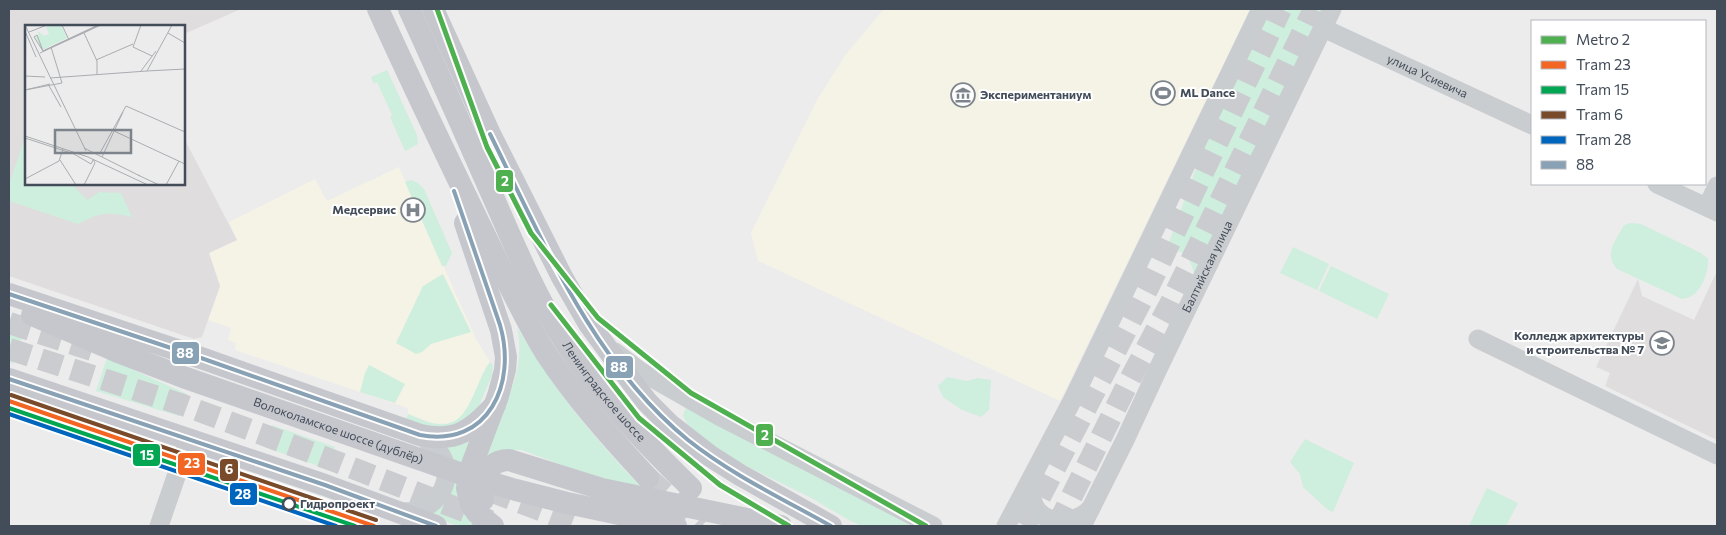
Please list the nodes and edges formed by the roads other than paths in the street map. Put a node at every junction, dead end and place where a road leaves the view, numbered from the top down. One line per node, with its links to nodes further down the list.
1 (378, 9): 7 (main road, Ленинградское шоссе)
2 (433, 9): 9 (main road)
3 (1262, 9): 22 (street)
4 (1332, 9): 6 (street, Балтийская улица)
5 (414, 18): 9 (main road); 24 (main road, Ленинградское шоссе)
6 (1322, 28): 8 (street, улица Усиевича); 25 (street, Балтийская улица)
7 (414, 87): 18 (main road); 23 (main road, Ленинградское шоссе)
8 (1531, 126)
9 (490, 134): 15 (main road)
10 (1659, 185): 12 (street)
11 (1717, 186): 12 (street)
12 (1712, 209)
13 (9, 294): 19 (main road)
14 (9, 304): 30 (main road, Волоколамское шоссе (дублёр), bridge)
15 (596, 334): 32 (main road); 33 (street)
16 (1478, 339): 21 (street)
17 (9, 379): 20 (main road)
18 (495, 404): 19 (main road); 29 (main road)
19 (420, 435): 26 (street)
20 (189, 439): 26 (main road); 27 (street)
21 (1717, 455)
22 (1034, 473): 25 (street); 34 (street)
23 (648, 478)
24 (691, 488)
25 (1093, 505): 35 (street, Балтийская улица)
26 (406, 518): 28 (main road)
27 (159, 526)
28 (436, 526)
29 (495, 526): 31 (main road)
30 (676, 526)
31 (781, 526)
32 (831, 526)
33 (933, 526)
34 (1006, 526)
35 (1082, 526)

